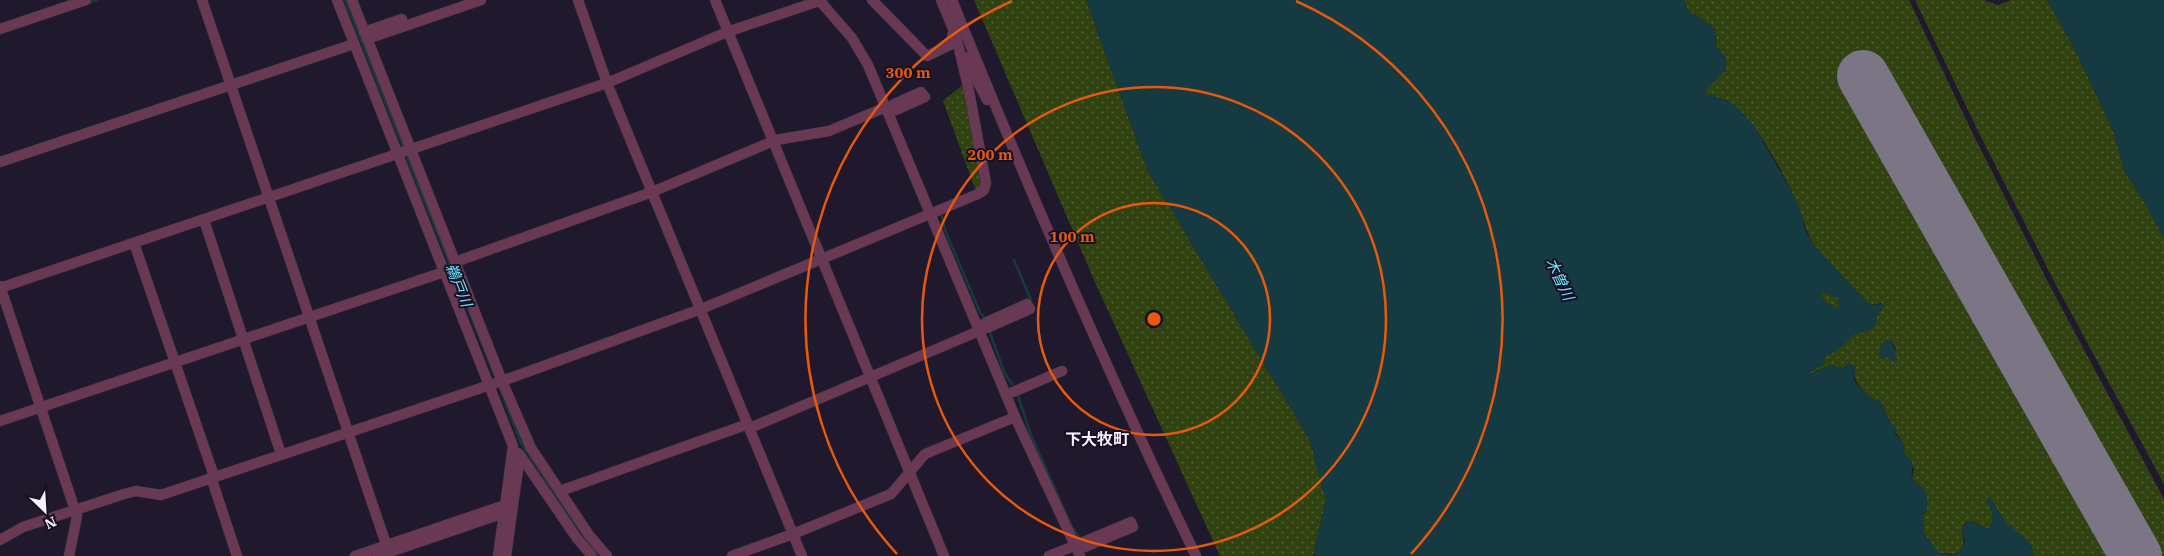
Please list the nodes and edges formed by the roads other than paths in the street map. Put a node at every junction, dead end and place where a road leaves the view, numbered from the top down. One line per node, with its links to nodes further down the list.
1 (86, 0): 13 (street)
2 (202, 0): 18 (street)
3 (337, 0): 17 (street)
4 (352, 0): 16 (street)
5 (460, 0): 16 (street)
6 (481, 0): 16 (street)
7 (578, 0): 19 (street)
8 (715, 0): 14 (street)
9 (820, 0): 14 (street); 20 (street)
10 (872, 0): 15 (street)
11 (941, 0): 15 (street)
12 (952, 0): 21 (street)
13 (0, 29)
14 (727, 32): 19 (street); 22 (street)
15 (955, 33): 21 (street); 28 (street)
16 (365, 36): 23 (street)
17 (353, 41): 18 (street); 23 (street)
18 (230, 82): 24 (street); 25 (street); 27 (street)
19 (607, 83): 23 (street); 26 (street)
20 (889, 109): 22 (street); 28 (street)
21 (997, 111): 75 (street)
22 (774, 145): 26 (street); 31 (street)
23 (404, 152): 27 (street); 32 (street); 33 (street)
24 (0, 156)
25 (0, 162)
26 (653, 194): 32 (street); 35 (street)
27 (269, 198): 29 (street); 36 (street)
28 (930, 214): 31 (street); 37 (street)
29 (204, 220): 30 (street); 38 (street)
30 (134, 243): 34 (street); 39 (street)
31 (822, 259): 35 (street); 41 (street)
32 (456, 264): 42 (street)
33 (443, 270): 36 (street); 42 (street)
34 (0, 287): 44 (street)
35 (700, 310): 42 (street); 48 (street)
36 (308, 315): 38 (street); 49 (street)
37 (980, 328): 41 (street); 43 (street)
38 (243, 337): 39 (street); 51 (street)
39 (175, 360): 44 (street); 54 (street)
40 (1062, 371): 43 (street)
41 (869, 373): 48 (street); 53 (street)
42 (495, 383): 49 (street); 50 (street); 55 (street)
43 (1006, 395): 46 (street)
44 (40, 406): 45 (street); 47 (street); 57 (street)
45 (0, 416)
46 (1015, 417): 53 (street); 60 (street)
47 (0, 422)
48 (748, 424): 55 (street); 58 (street)
49 (347, 431): 51 (street); 61 (street)
50 (513, 446): 52 (street); 56 (street)
51 (281, 454): 54 (street)
52 (520, 455): 67 (street); 68 (street)
53 (910, 472): 58 (street); 72 (street)
54 (212, 477): 57 (street); 63 (street)
55 (560, 490): 69 (street)
56 (504, 509): 61 (street); 66 (street)
57 (75, 510): 59 (street); 62 (street)
58 (793, 534): 70 (street); 71 (street)
59 (0, 540)
60 (1078, 549): 73 (street); 74 (street)
61 (388, 551): 64 (street); 65 (street)
62 (69, 556)
63 (237, 556)
64 (355, 556)
65 (378, 556)
66 (498, 556)
67 (506, 556)
68 (592, 556)
69 (607, 556)
70 (732, 556)
71 (802, 556)
72 (944, 556)
73 (1049, 556)
74 (1066, 556)
75 (1196, 556)

